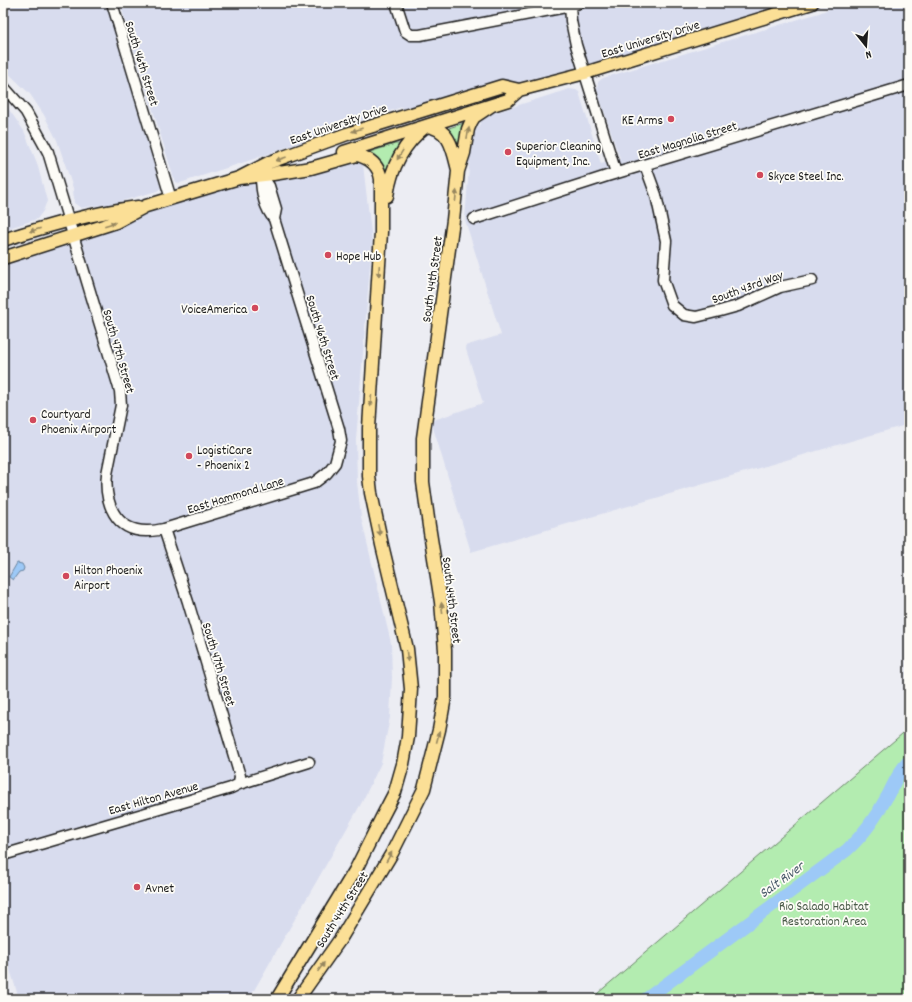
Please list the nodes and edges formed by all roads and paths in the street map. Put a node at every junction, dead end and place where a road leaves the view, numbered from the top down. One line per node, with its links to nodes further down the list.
1 (112, 3): 16 (street, South 46th Street)
2 (396, 3): 4 (street)
3 (812, 3): 5 (main road, East University Drive)
4 (573, 4): 5 (street)
5 (585, 73): 8 (main road, East University Drive); 15 (street)
6 (909, 85): 12 (street, East Magnolia Street)
7 (3, 86): 19 (street, South 47th Street)
8 (519, 90): 9 (main road, East University Drive); 10 (main road, East University Drive)
9 (492, 105): 11 (main road, East University Drive); 13 (main road, one-way to 9)
10 (421, 110): 11 (main road); 14 (main road, East University Drive, one-way to 14)
11 (426, 126): 13 (main road); 14 (main road, East University Drive); 20 (main road, one-way to 20)
12 (645, 165): 15 (street, East Magnolia Street); 26 (street, South 43rd Way)
13 (458, 171): 34 (main road, South 44th Street, one-way to 13)
14 (264, 173): 16 (main road, East University Drive); 20 (main road); 27 (street, South 46th Street)
15 (616, 173): 18 (street, East Magnolia Street)
16 (171, 199): 17 (main road, East University Drive)
17 (146, 206): 19 (main road, East University Drive); 22 (main road, East University Drive, one-way to 17)
18 (474, 219)
19 (68, 220): 21 (main road, East University Drive, one-way to 21); 22 (street, South 47th Street)
20 (382, 232): 33 (main road, South 44th Street, one-way to 33)
21 (19, 235): 23 (main road, East University Drive); 24 (main road)
22 (72, 235): 25 (main road, East University Drive); 28 (street, South 47th Street)
23 (3, 240)
24 (3, 244)
25 (3, 258)
26 (812, 280)
27 (335, 463): 29 (street, East Hammond Lane)
28 (133, 529): 29 (street, East Hammond Lane)
29 (164, 529): 31 (street, South 47th Street)
30 (309, 762): 31 (street, East Hilton Avenue)
31 (239, 784): 32 (street, East Hilton Avenue)
32 (3, 855)
33 (277, 999)
34 (298, 999)

